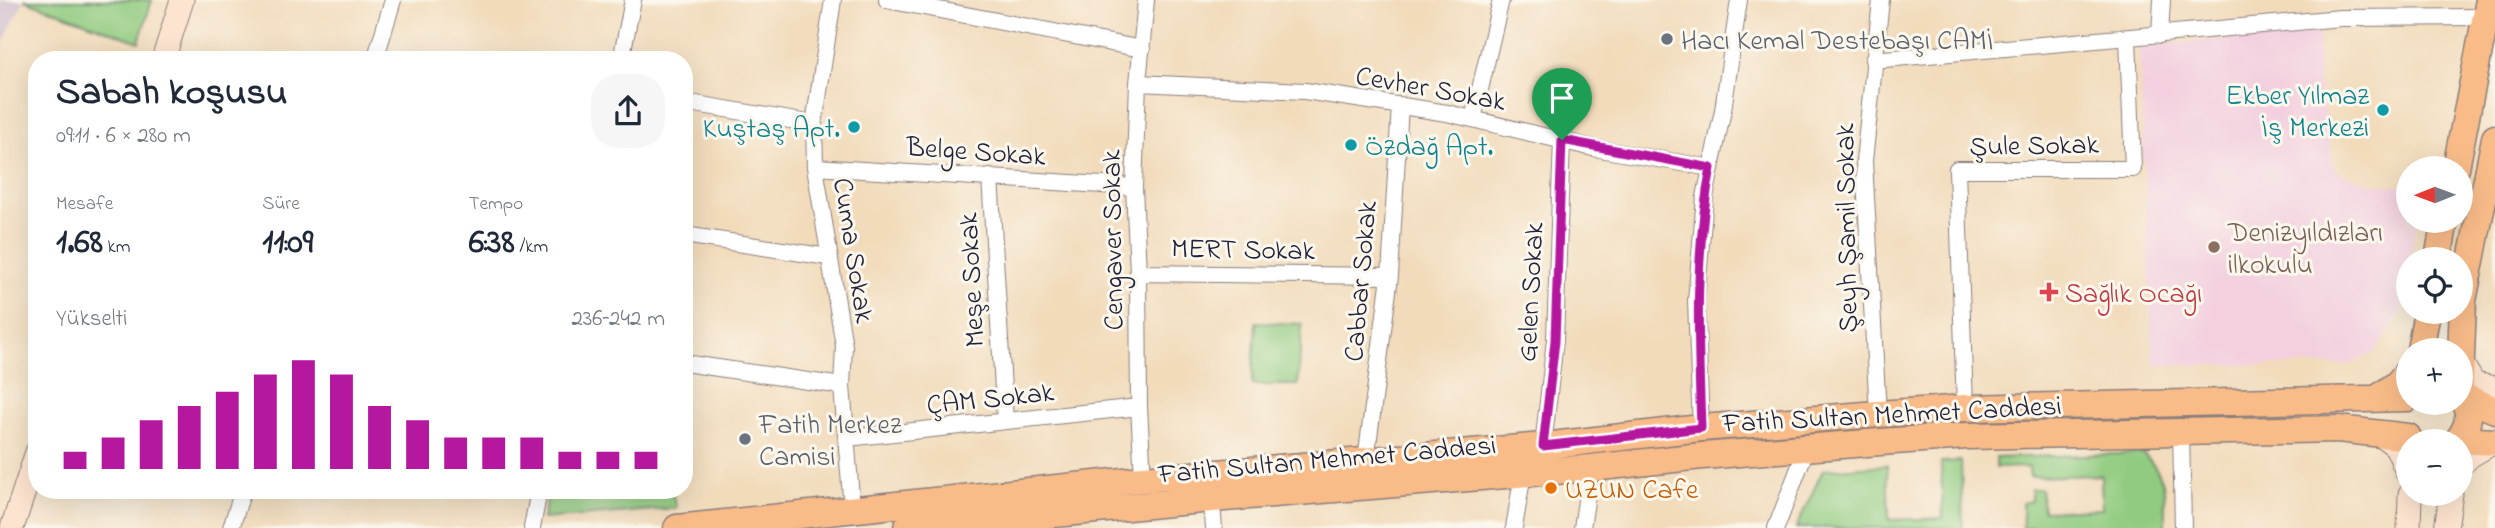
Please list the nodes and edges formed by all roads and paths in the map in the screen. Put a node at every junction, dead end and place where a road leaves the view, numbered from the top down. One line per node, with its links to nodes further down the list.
1 (182, 0): 17 (street)
2 (393, 0): 18 (street)
3 (633, 0): 19 (street)
4 (887, 0): 16 (street)
5 (1146, 0): 16 (street, Cengaver Sokak)
6 (1501, 0): 24 (street)
7 (1739, 0): 30 (street)
8 (1881, 0): 20 (street, Şeyh Şamil Sokak)
9 (2162, 0): 14 (street)
10 (2342, 0): 13 (street)
11 (831, 1): 25 (street, Cuma Sokak)
12 (2487, 8): 13 (street); 28 (main road)
13 (2341, 18): 14 (street)
14 (2160, 35): 15 (street)
15 (2128, 38): 20 (street); 49 (street, Şule Sokak)
16 (1142, 49): 21 (street, Cengaver Sokak)
17 (166, 51)
18 (377, 51)
19 (623, 51)
20 (1873, 60): 51 (street, Şeyh Şamil Sokak)
21 (1138, 83): 23 (street, Cevher Sokak); 33 (street, Cengaver Sokak)
22 (693, 104): 25 (street)
23 (1400, 105): 24 (street, Cevher Sokak); 37 (street, Cabbar Sokak)
24 (1473, 119): 27 (street, Cevher Sokak)
25 (814, 124): 29 (street, Cuma Sokak)
26 (2495, 138): 31 (main road)
27 (1562, 140): 30 (street, Cevher Sokak); 60 (street, Gelen Sokak)
28 (2458, 156)
29 (814, 167): 32 (street, Belge Sokak); 35 (street, Cuma Sokak)
30 (1711, 168): 53 (street)
31 (2492, 170): 38 (main road)
32 (990, 177): 33 (street, Belge Sokak); 52 (street, Meşe Sokak)
33 (1135, 187): 36 (street, Cengaver Sokak)
34 (693, 236): 35 (street)
35 (828, 257): 42 (street, Cuma Sokak)
36 (1138, 273): 37 (street, MERT Sokak); 48 (street, Cengaver Sokak)
37 (1390, 276): 64 (street, Cabbar Sokak)
38 (2461, 338)
39 (693, 364): 42 (street)
40 (2473, 383): 43 (street)
41 (2396, 385): 45 (main road)
42 (842, 386): 56 (street, Cuma Sokak)
43 (2495, 389): 44 (street)
44 (2473, 393)
45 (2378, 398): 46 (main road, Fatih Sultan Mehmet Caddesi); 49 (main road, Fatih Sultan Mehmet Caddesi)
46 (2396, 399)
47 (2473, 401): 50 (main road)
48 (1139, 407): 52 (street, ÇAM Sokak); 68 (street, Cengaver Sokak)
49 (1965, 408): 51 (main road, Fatih Sultan Mehmet Caddesi)
50 (2495, 410)
51 (1878, 414): 53 (main road, Fatih Sultan Mehmet Caddesi)
52 (1005, 421): 56 (street, ÇAM Sokak)
53 (1701, 428): 60 (main road, Fatih Sultan Mehmet Caddesi)
54 (2181, 431): 55 (main road, Fatih Sultan Mehmet Caddesi); 62 (main road, Fatih Sultan Mehmet Caddesi); 84 (street)
55 (2378, 433): 57 (main road, Fatih Sultan Mehmet Caddesi); 61 (street)
56 (847, 438): 74 (street, Cuma Sokak)
57 (2396, 438)
58 (2473, 441): 59 (main road)
59 (2494, 442): 63 (street)
60 (1543, 446): 64 (main road, Fatih Sultan Mehmet Caddesi)
61 (2396, 446)
62 (1807, 447): 65 (main road, Fatih Sultan Mehmet Caddesi); 83 (street)
63 (2473, 454)
64 (1366, 460): 69 (main road, Fatih Sultan Mehmet Caddesi)
65 (1591, 468): 66 (main road, Fatih Sultan Mehmet Caddesi); 82 (street)
66 (1523, 473): 69 (main road, Fatih Sultan Mehmet Caddesi); 81 (street)
67 (28, 479): 75 (street)
68 (1143, 479): 69 (main road, Fatih Sultan Mehmet Caddesi); 74 (main road, Fatih Sultan Mehmet Caddesi)
69 (1211, 486): 79 (main road, Fatih Sultan Mehmet Caddesi); 80 (street)
70 (240, 499): 76 (street)
71 (537, 499): 77 (street)
72 (2410, 506): 85 (street)
73 (2449, 506): 86 (street)
74 (852, 509): 78 (main road, Fatih Sultan Mehmet Caddesi)
75 (12, 528)
76 (232, 528)
77 (532, 528)
78 (677, 528)
79 (914, 528)
80 (1214, 528)
81 (1514, 528)
82 (1582, 528)
83 (1776, 528)
84 (2183, 528)
85 (2409, 528)
86 (2446, 528)

